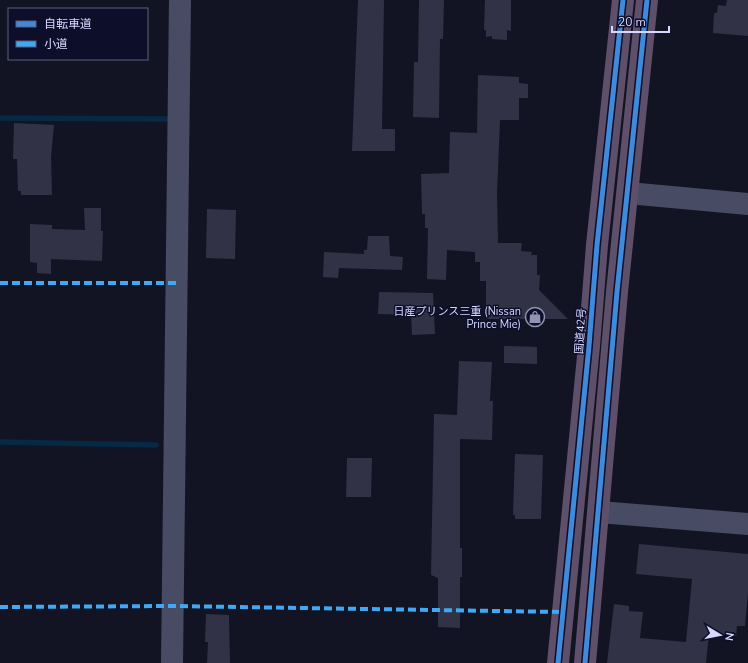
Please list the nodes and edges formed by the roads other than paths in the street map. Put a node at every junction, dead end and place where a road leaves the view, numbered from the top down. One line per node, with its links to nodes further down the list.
1 (180, 0): 8 (street)
2 (623, 0): 9 (highway, 国道42号)
3 (647, 0): 4 (highway)
4 (628, 193): 5 (street); 6 (highway)
5 (748, 204)
6 (599, 512): 7 (street); 10 (highway)
7 (748, 524)
8 (172, 663)
9 (558, 663)
10 (586, 663)

